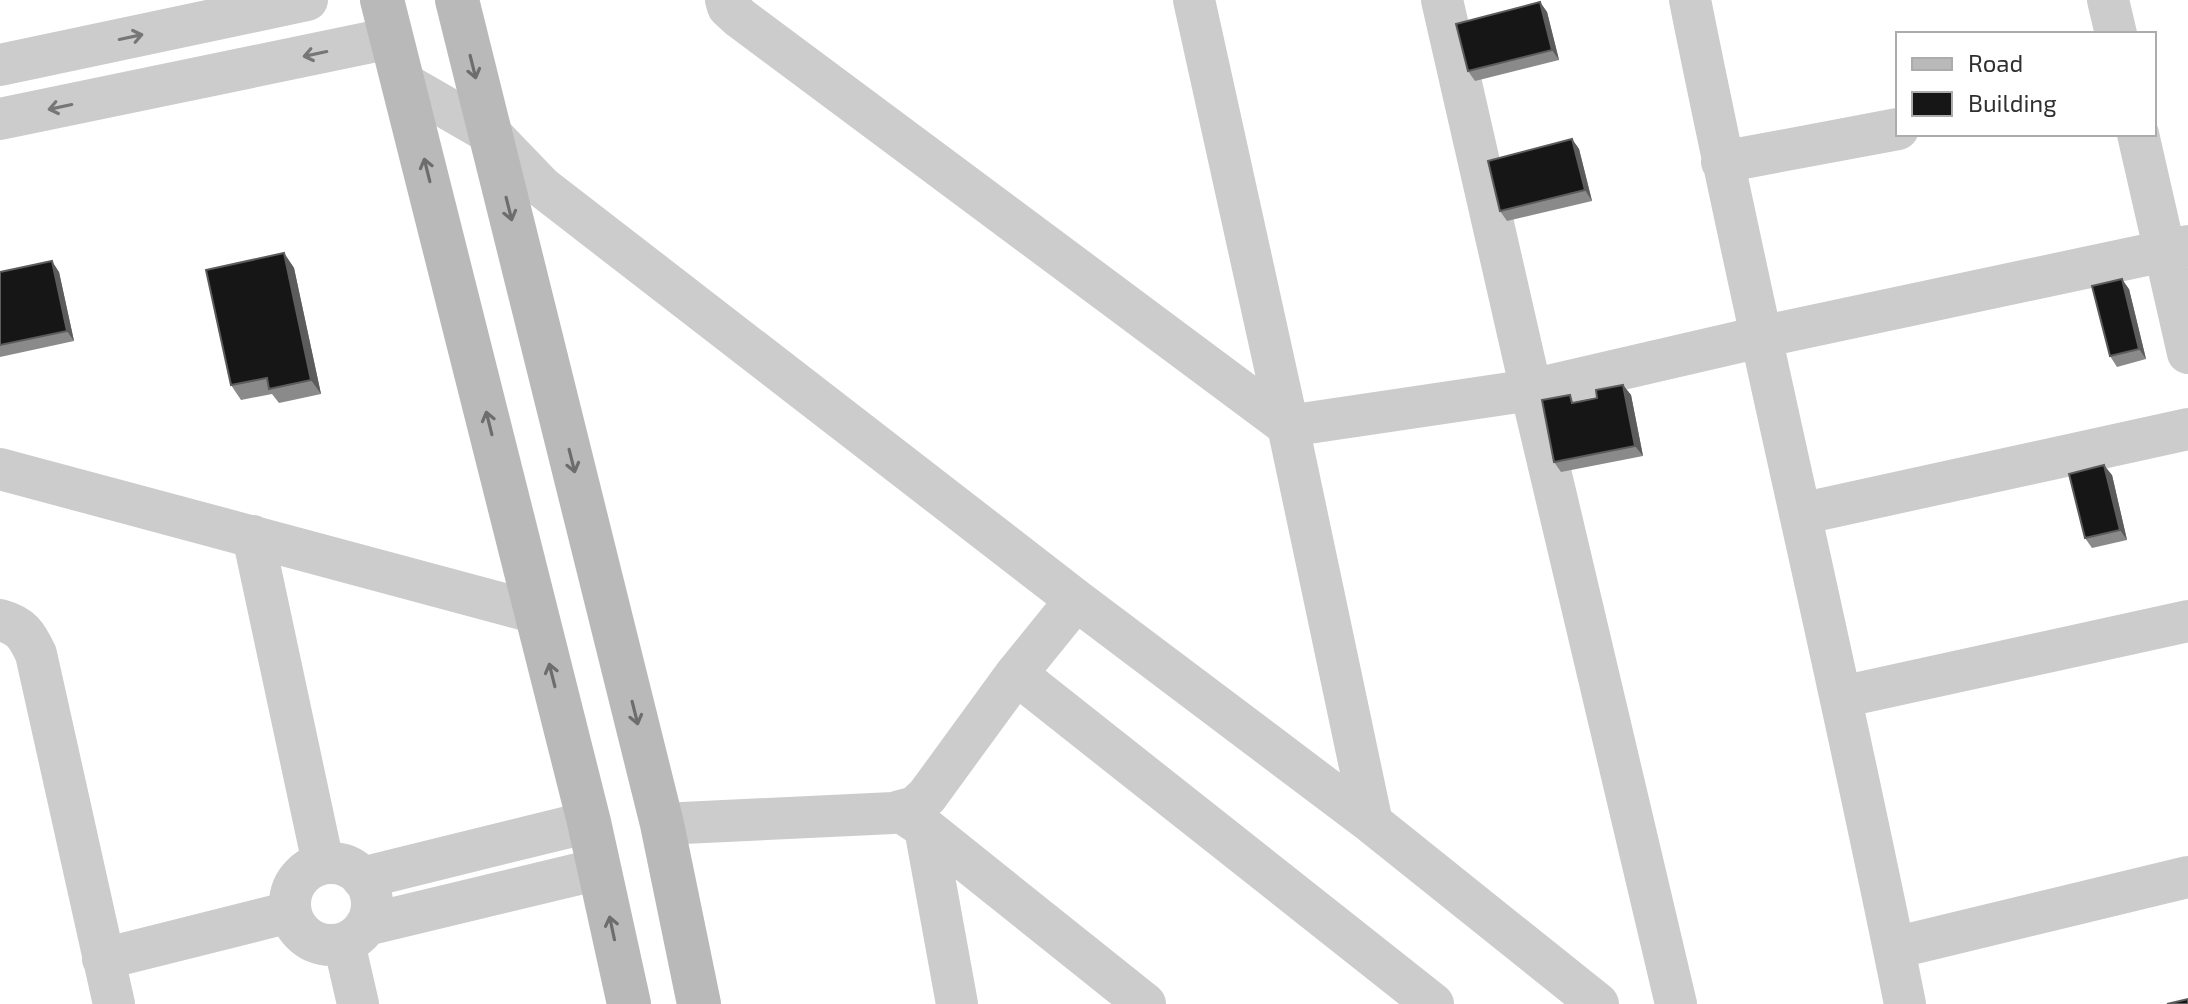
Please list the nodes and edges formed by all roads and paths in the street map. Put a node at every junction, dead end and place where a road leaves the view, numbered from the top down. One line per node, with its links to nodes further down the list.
1 (307, 0): 10 (street, one-way to 1)
2 (457, 0): 14 (main road, one-way to 14)
3 (726, 0): 21 (street)
4 (1194, 0): 21 (street)
5 (1442, 0): 20 (street)
6 (1690, 0): 16 (street)
7 (2108, 0): 9 (street)
8 (387, 19): 11 (main road); 12 (street, one-way to 12)
9 (2116, 32)
10 (0, 65)
11 (405, 84): 14 (street); 27 (main road, one-way to 11)
12 (0, 119)
13 (1896, 129): 16 (street)
14 (490, 133): 26 (street); 35 (main road, one-way to 35)
15 (2139, 136): 17 (street)
16 (1722, 162): 18 (street)
17 (2177, 248): 18 (street); 19 (street)
18 (1760, 337): 20 (street); 24 (street)
19 (2188, 353)
20 (1531, 390): 21 (street); 52 (street)
21 (1288, 426): 34 (street)
22 (2188, 429): 24 (street)
23 (0, 469): 25 (street)
24 (1800, 514): 31 (street)
25 (253, 536): 27 (street); 36 (street)
26 (1076, 600): 30 (street); 34 (street)
27 (537, 613): 33 (main road, one-way to 27)
28 (0, 620): 43 (street)
29 (2188, 621): 31 (street)
30 (1016, 674): 32 (street); 50 (street)
31 (1841, 697): 42 (street)
32 (912, 819): 35 (street); 48 (street); 49 (street)
33 (589, 822): 37 (main road); 39 (street)
34 (1372, 823): 51 (street)
35 (662, 824): 47 (main road)
36 (323, 863): 39 (street); 40 (street)
37 (599, 869): 41 (street); 46 (main road, one-way to 37)
38 (2188, 877): 42 (street)
39 (362, 878): 41 (street)
40 (290, 912): 41 (street); 43 (street)
41 (355, 934): 45 (street)
42 (1894, 948): 53 (street)
43 (103, 959): 44 (street)
44 (114, 1004)
45 (358, 1004)
46 (629, 1004)
47 (699, 1004)
48 (957, 1004)
49 (1145, 1004)
50 (1433, 1004)
51 (1598, 1004)
52 (1676, 1004)
53 (1905, 1004)

